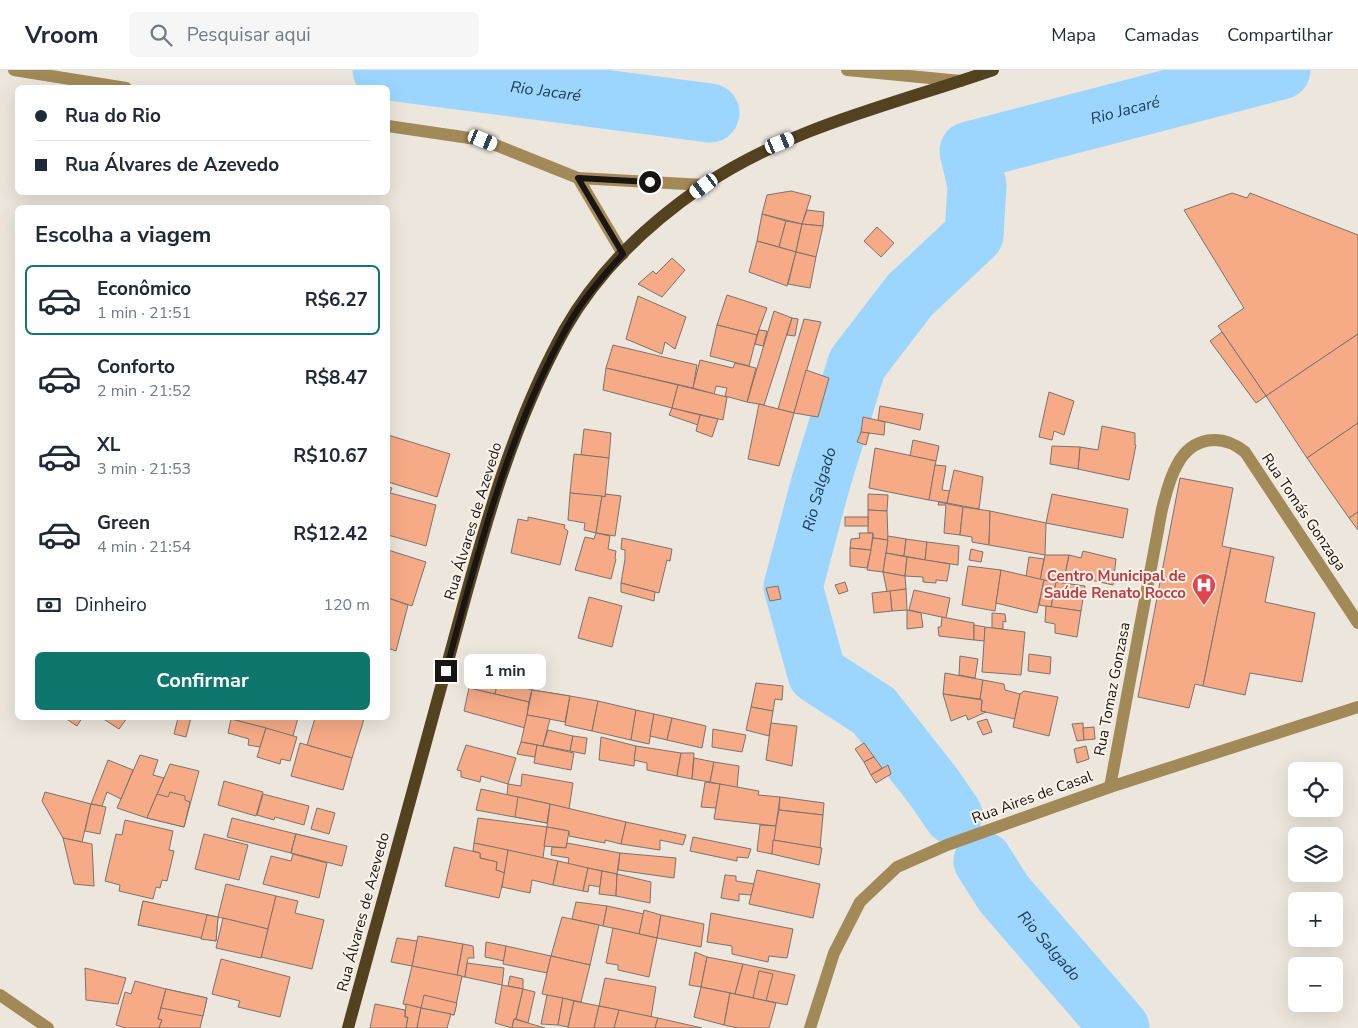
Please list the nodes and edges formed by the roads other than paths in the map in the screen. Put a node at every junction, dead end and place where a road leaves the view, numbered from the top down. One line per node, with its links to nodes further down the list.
1 (14, 70): 5 (street)
2 (847, 70): 4 (street)
3 (993, 70): 4 (main road, Rua Álvares de Azevedo)
4 (961, 81): 8 (main road, Rua Álvares de Azevedo)
5 (107, 85)
6 (390, 126): 7 (street)
7 (578, 178): 8 (street); 9 (street)
8 (704, 186): 9 (main road, Rua Álvares de Azevedo)
9 (623, 254): 16 (main road, Rua Álvares de Azevedo)
10 (1209, 439): 11 (street, Rua Tomás Gonzaga); 13 (street, Rua Tomaz Gonzasa)
11 (1358, 623)
12 (1358, 706): 13 (street, Rua Aires de Casal)
13 (1110, 787): 17 (street, Rua Aires de Casal)
14 (0, 995): 15 (street)
15 (48, 1028)
16 (348, 1028)
17 (810, 1028)

